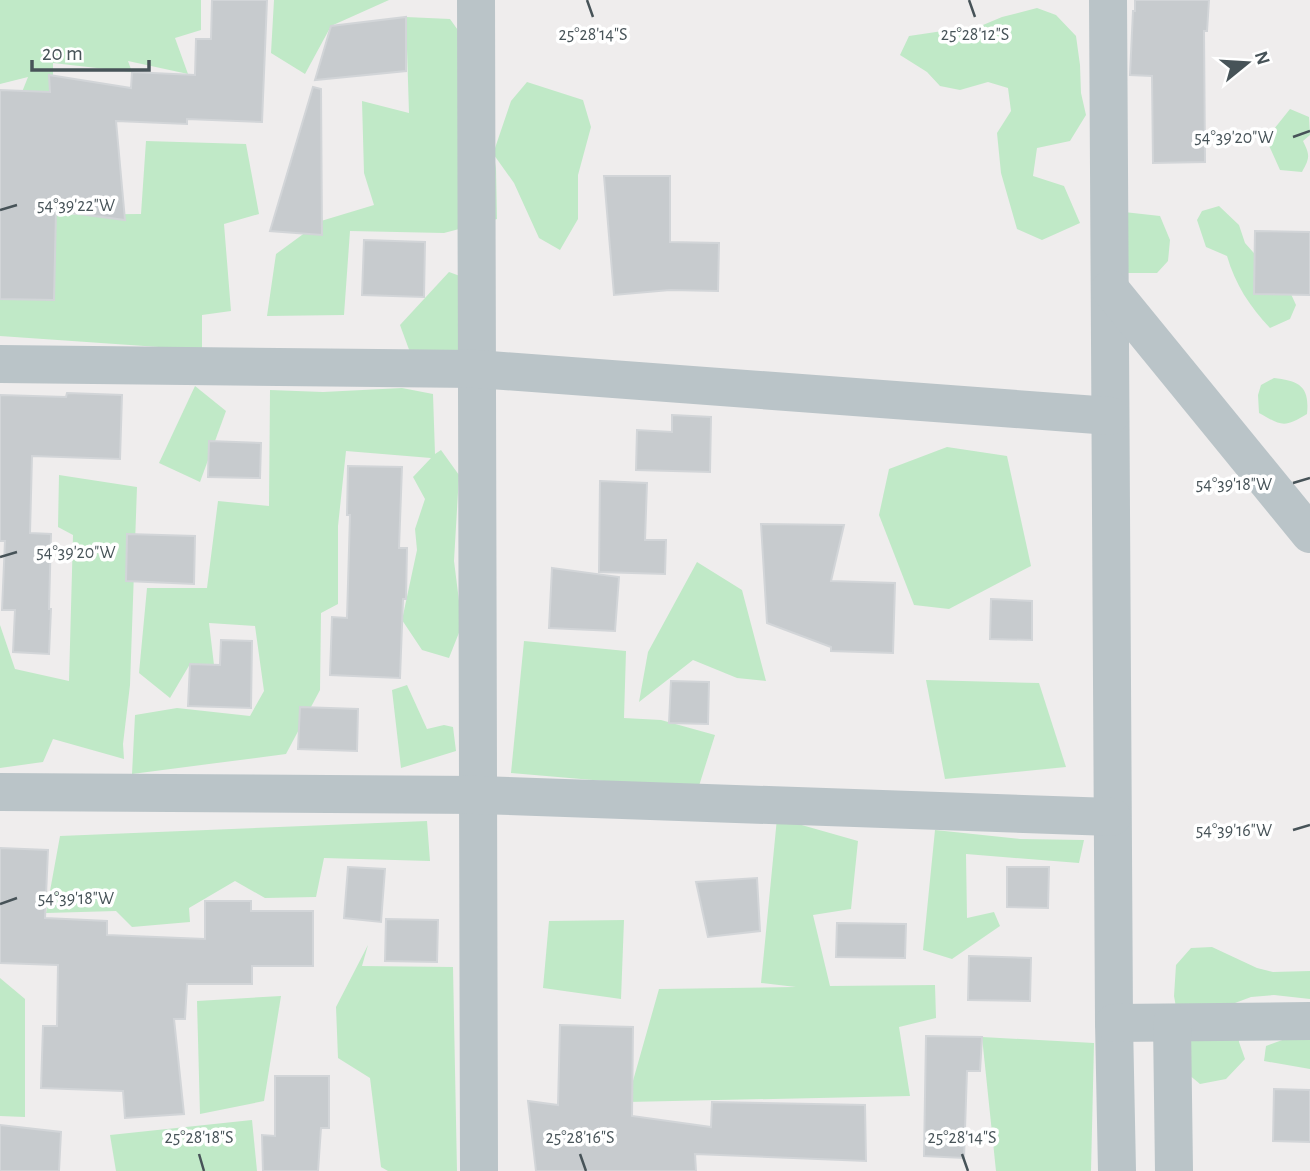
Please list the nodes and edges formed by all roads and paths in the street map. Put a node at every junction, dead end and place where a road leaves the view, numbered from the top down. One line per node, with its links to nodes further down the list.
1 (476, 0): 5 (street)
2 (1108, 0): 3 (street)
3 (1110, 289): 6 (street); 7 (street)
4 (0, 364): 5 (street)
5 (477, 369): 6 (street); 9 (street)
6 (1110, 416): 10 (street)
7 (1310, 534)
8 (0, 792): 9 (street)
9 (478, 795): 10 (street); 14 (street)
10 (1112, 817): 12 (street)
11 (1310, 1021): 13 (street)
12 (1114, 1023): 13 (street); 15 (street)
13 (1172, 1023): 16 (street)
14 (479, 1171)
15 (1117, 1171)
16 (1174, 1171)

